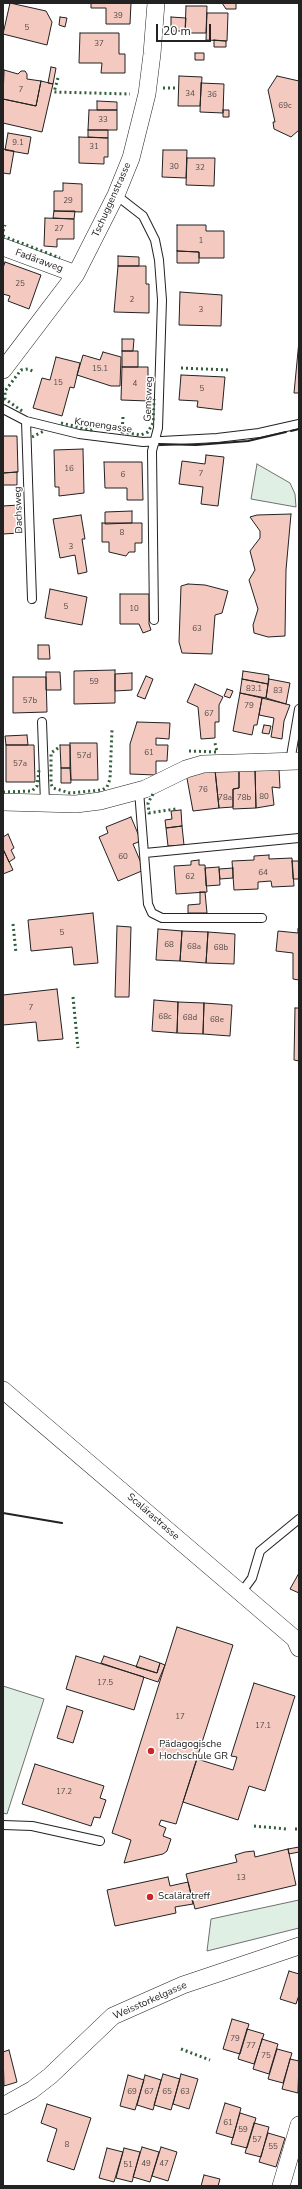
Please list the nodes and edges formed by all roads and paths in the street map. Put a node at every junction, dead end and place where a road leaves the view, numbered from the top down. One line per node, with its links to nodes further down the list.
1 (156, 3): 2 (street, Tschuggenstrasse)
2 (116, 195): 4 (street, Tschuggenstrasse); 9 (lane, Gemsweg)
3 (3, 247): 4 (street, Fadäraweg)
4 (76, 274): 5 (street, Tschuggenstrasse)
5 (3, 370)
6 (3, 409): 7 (lane, Kronengasse)
7 (26, 421): 9 (lane, Kronengasse); 10 (lane, Dachsweg)
8 (299, 424): 9 (lane, Kronengasse)
9 (154, 440): 11 (lane, Gemsweg)
10 (32, 599)
11 (154, 620)
12 (299, 709): 14 (lane)
13 (42, 722): 17 (lane)
14 (295, 761): 15 (street)
15 (139, 791): 17 (street); 19 (lane)
16 (3, 802): 17 (street)
17 (45, 803)
18 (299, 838): 19 (lane)
19 (145, 853): 20 (lane)
20 (262, 918)
21 (3, 1390): 23 (street, Scalärastrasse)
22 (299, 1519): 23 (lane)
23 (241, 1593): 24 (street, Scalärastrasse)
24 (299, 1648)
25 (3, 1825): 26 (lane)
26 (100, 1841)
27 (299, 1946): 28 (street, Weisstorkelgasse)
28 (3, 2106)
29 (299, 2124): 30 (street)
30 (281, 2186)

